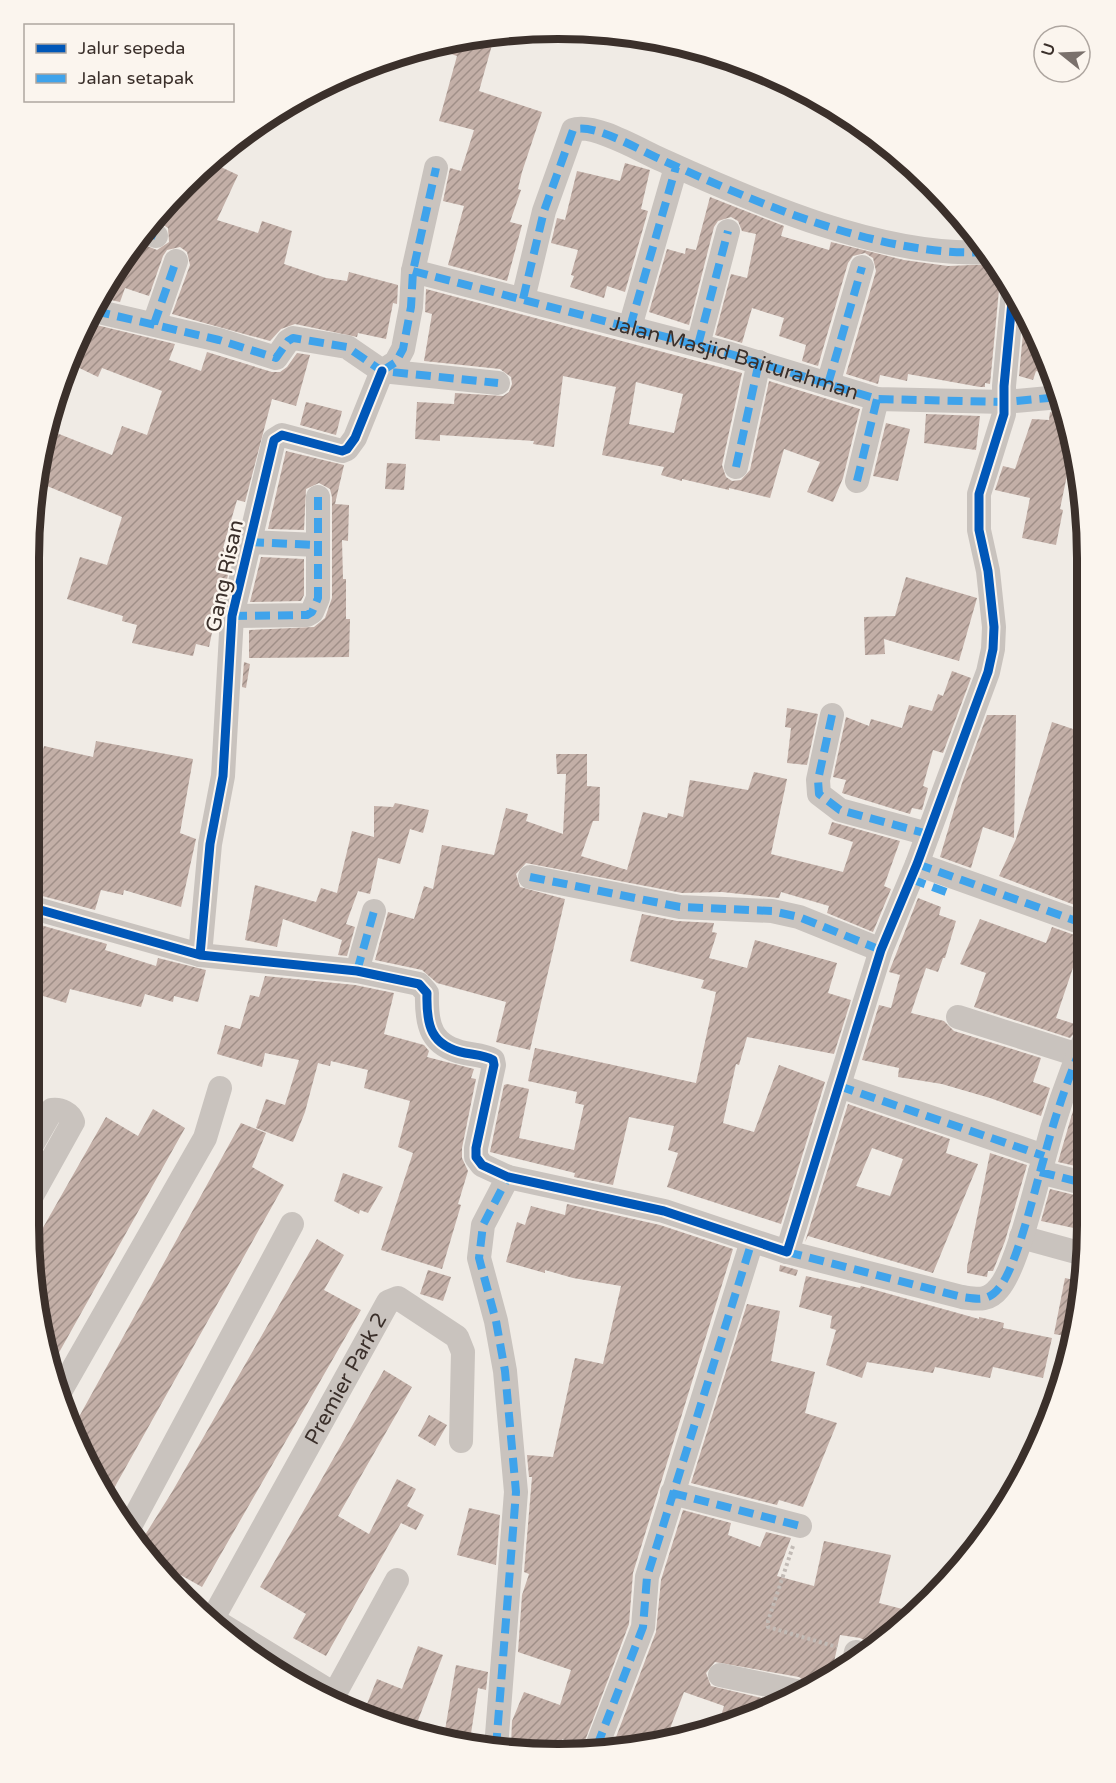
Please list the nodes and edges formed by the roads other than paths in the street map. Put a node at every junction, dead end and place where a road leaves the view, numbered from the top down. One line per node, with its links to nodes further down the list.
1 (676, 166): 4 (street); 8 (street); 12 (street)
2 (436, 168): 7 (street)
3 (728, 231): 13 (street)
4 (978, 253)
5 (176, 261): 11 (street)
6 (862, 267): 17 (street)
7 (413, 271): 8 (street, Jalan Masjid Baiturahman); 15 (street)
8 (523, 299): 12 (street, Jalan Masjid Baiturahman)
9 (101, 313): 11 (street)
10 (1016, 315): 20 (street)
11 (153, 324): 15 (street)
12 (630, 327): 13 (street, Jalan Masjid Baiturahman)
13 (698, 345): 14 (street, Jalan Masjid Baiturahman)
14 (759, 362): 17 (street, Jalan Masjid Baiturahman); 21 (street)
15 (382, 371): 16 (street); 24 (street, Gang Risan)
16 (498, 383)
17 (828, 384): 19 (street, Jalan Masjid Baiturahman)
18 (1051, 398): 20 (street, Jalan Masjid Baiturahman)
19 (877, 399): 20 (street, Jalan Masjid Baiturahman); 22 (street)
20 (1005, 402): 28 (street)
21 (736, 467)
22 (857, 480)
23 (318, 497): 25 (street)
24 (249, 542): 25 (street); 26 (street, Gang Risan)
25 (318, 545): 26 (street)
26 (232, 616): 36 (street, Gang Risan)
27 (832, 716): 28 (street)
28 (928, 834): 29 (street)
29 (914, 871): 31 (street); 34 (street); 35 (street)
30 (530, 877): 35 (street)
31 (946, 892)
32 (39, 910): 36 (street)
33 (374, 911): 37 (street)
34 (1077, 922)
35 (882, 950): 41 (street)
36 (200, 955): 37 (street)
37 (357, 971): 45 (street)
38 (958, 1017): 39 (street)
39 (1077, 1047)
40 (1077, 1060): 44 (street)
41 (839, 1086): 44 (street); 51 (street)
42 (220, 1088): 53 (street)
43 (39, 1133): 47 (street)
44 (1042, 1164): 46 (street); 49 (street)
45 (508, 1177): 50 (street); 65 (street)
46 (1077, 1180)
47 (39, 1183)
48 (292, 1224): 56 (street)
49 (1021, 1237): 51 (street); 52 (street)
50 (752, 1241): 51 (street); 55 (street)
51 (787, 1252)
52 (1076, 1252)
53 (65, 1384)
54 (461, 1441): 59 (street, Premier Park 2)
55 (672, 1493): 57 (street); 66 (street)
56 (132, 1522)
57 (800, 1526)
58 (397, 1580): 64 (street, Premier Park 2)
59 (214, 1613)
60 (258, 1648): 62 (street, Premier Park 2)
61 (720, 1675): 63 (street)
62 (304, 1677)
63 (789, 1690)
64 (335, 1693)
65 (497, 1741)
66 (598, 1742)

